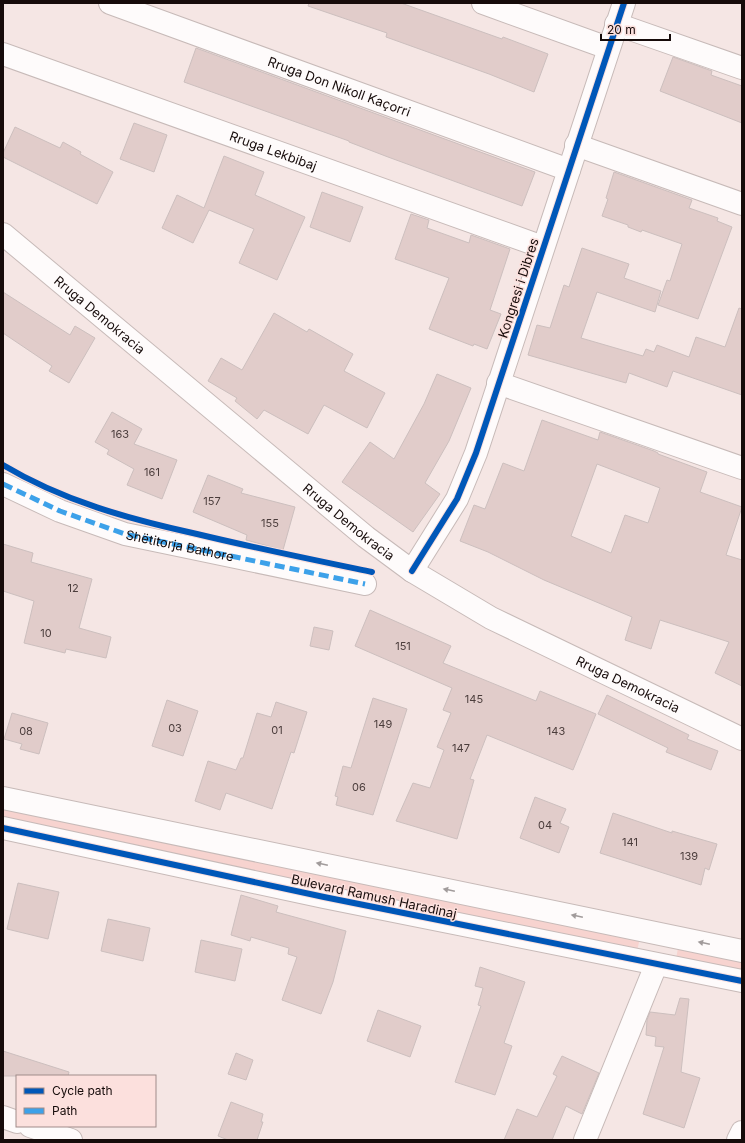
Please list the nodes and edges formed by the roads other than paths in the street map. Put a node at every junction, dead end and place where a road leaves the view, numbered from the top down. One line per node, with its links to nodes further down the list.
1 (110, 3): 9 (street, Rruga Don Nikoll Kaçorri)
2 (483, 3): 5 (street)
3 (624, 3): 4 (street, Kongresi i Dibres)
4 (616, 24): 5 (street, Kongresi i Dibres); 7 (street)
5 (608, 48): 8 (street, Kongresi i Dibres)
6 (3, 54): 12 (street, Rruga Lekbibaj)
7 (742, 68)
8 (576, 145): 9 (street, Kongresi i Dibres); 10 (street)
9 (568, 170): 12 (street, Kongresi i Dibres)
10 (742, 204)
11 (3, 234): 16 (street, Rruga Demokracia)
12 (543, 247): 13 (street, Kongresi i Dibres)
13 (498, 383): 14 (street); 16 (street, Kongresi i Dibres)
14 (742, 468)
15 (3, 484): 17 (street, Shëtitorja Bathore)
16 (412, 571): 18 (street, Rruga Demokracia)
17 (365, 584)
18 (742, 739)
19 (3, 798): 21 (street, Bulevard Ramush Haradinaj, one-way to 19)
20 (3, 828): 23 (street, Bulevard Ramush Haradinaj)
21 (669, 935): 22 (street, Bulevard Ramush Haradinaj, one-way to 21); 23 (street)
22 (742, 951)
23 (656, 965): 24 (street, Bulevard Ramush Haradinaj); 30 (street)
24 (742, 982)
25 (3, 1117): 26 (street)
26 (16, 1122)
27 (33, 1127): 29 (street)
28 (742, 1132): 31 (street)
29 (71, 1140)
30 (585, 1140)
31 (738, 1140)

